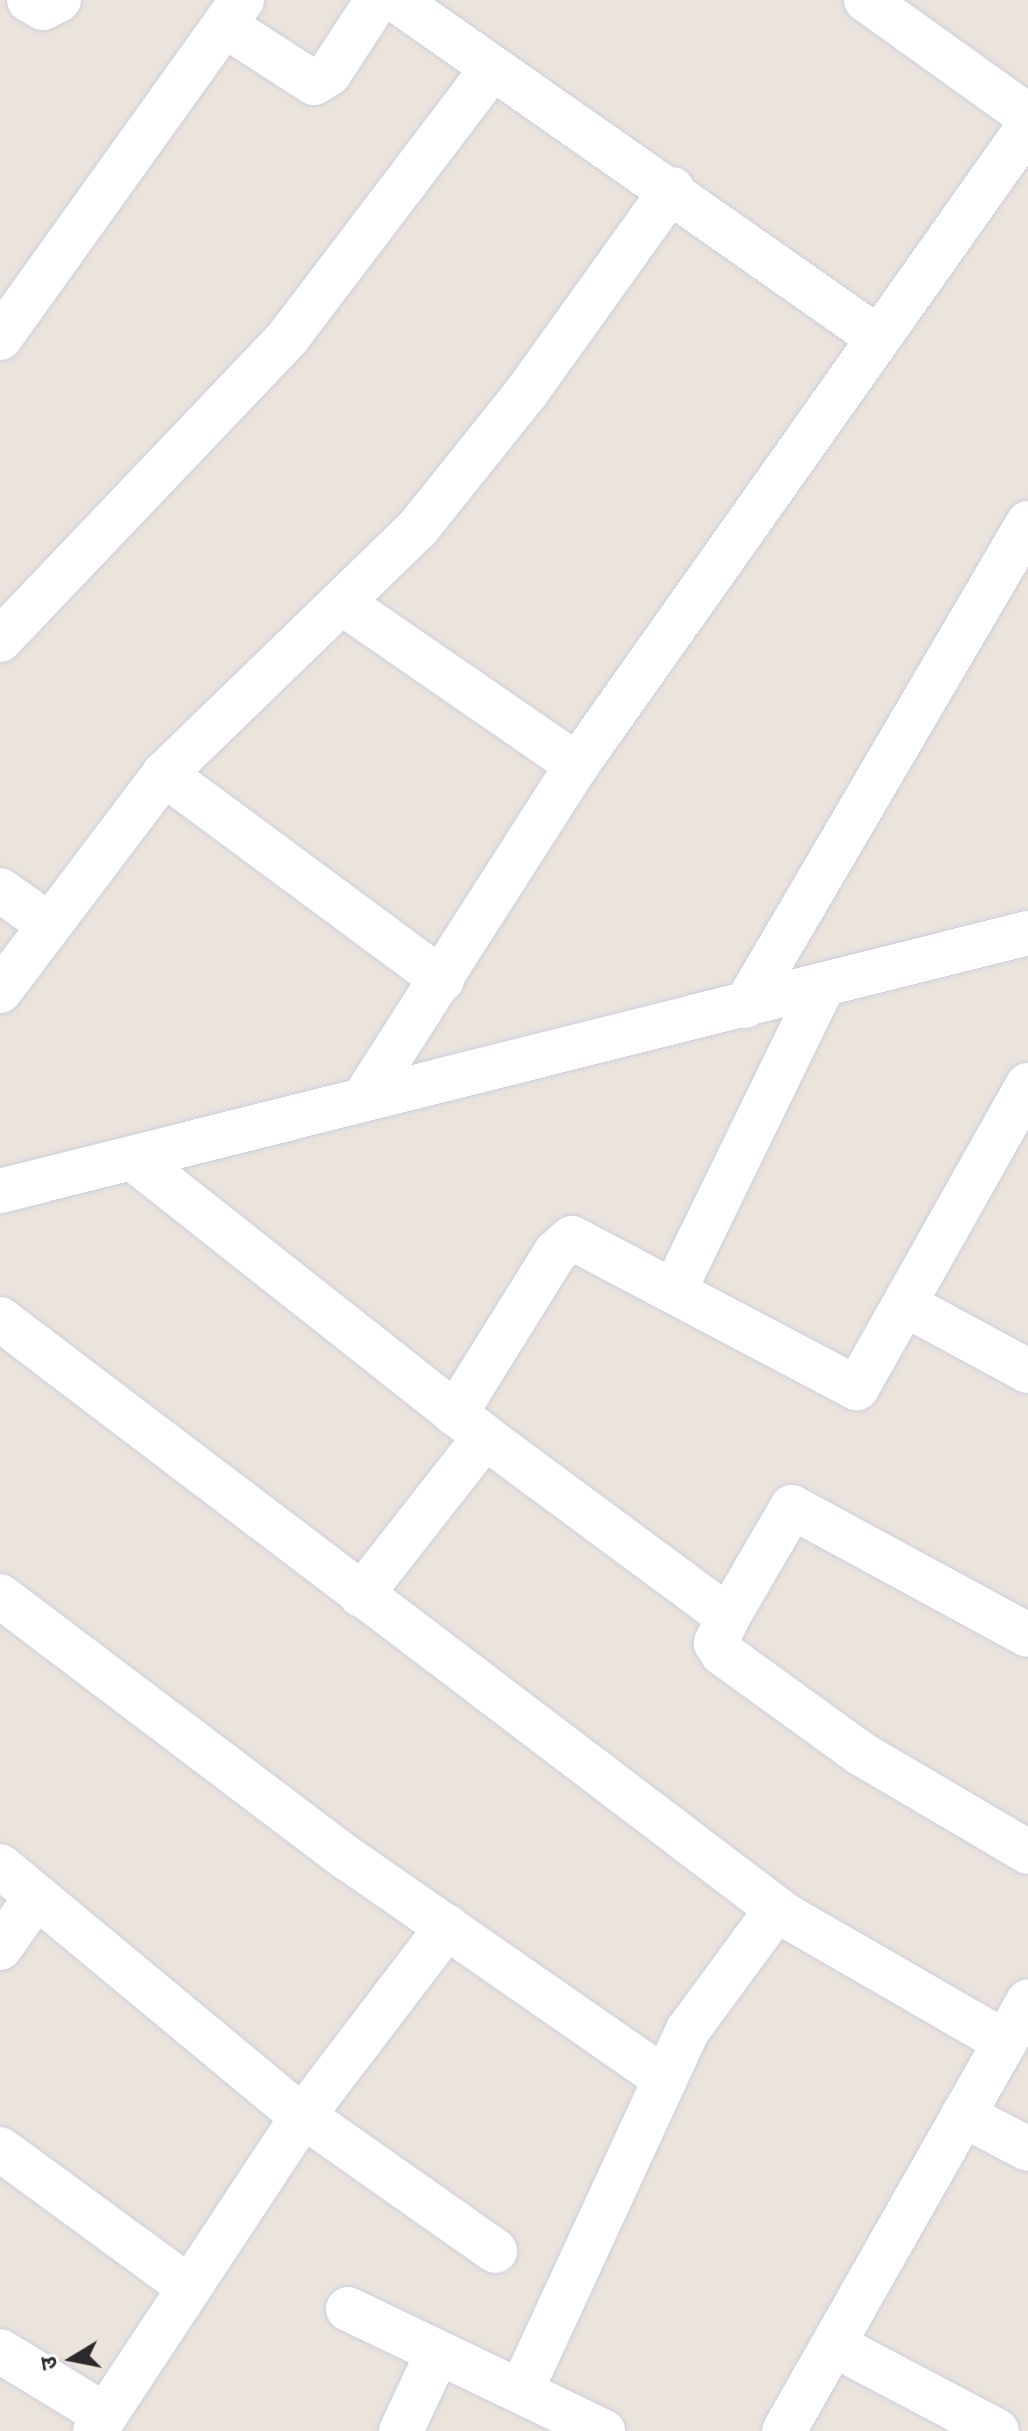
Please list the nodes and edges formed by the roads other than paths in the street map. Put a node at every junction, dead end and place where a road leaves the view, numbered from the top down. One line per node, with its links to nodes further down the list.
1 (29, 0): 2 (street)
2 (59, 0)
3 (377, 0): 6 (street)
4 (396, 0): 7 (street)
5 (866, 0): 8 (street)
6 (233, 12): 12 (street)
7 (491, 70): 10 (street); 16 (street)
8 (1028, 116)
9 (1028, 127): 11 (street)
10 (672, 189): 11 (street); 15 (street)
11 (877, 337): 17 (street)
12 (0, 338)
13 (1028, 523): 14 (street)
14 (1013, 584): 25 (street)
15 (345, 605): 17 (street); 18 (street)
16 (0, 640)
17 (577, 765): 22 (street)
18 (164, 774): 20 (street); 22 (street)
19 (0, 890): 20 (street)
20 (48, 924): 24 (street)
21 (1028, 933): 23 (street)
22 (442, 980): 27 (street)
23 (823, 985): 25 (street); 31 (street)
24 (0, 991)
25 (745, 1006): 27 (street)
26 (1028, 1085): 28 (street)
27 (364, 1098): 29 (street)
28 (1015, 1138): 32 (street)
29 (136, 1161): 30 (street); 35 (street)
30 (0, 1191)
31 (674, 1291): 32 (street); 35 (street)
32 (906, 1305): 34 (street)
33 (0, 1319): 36 (street)
34 (1028, 1371)
35 (470, 1426): 36 (street); 38 (street)
36 (361, 1595): 43 (street)
37 (0, 1596): 44 (street)
38 (728, 1617): 39 (street); 40 (street)
39 (1028, 1635)
40 (1028, 1852)
41 (0, 1866): 42 (street)
42 (36, 1897): 45 (street); 50 (street)
43 (777, 1909): 47 (street); 48 (street)
44 (447, 1927): 48 (street); 50 (street)
45 (0, 1948)
46 (1028, 2001): 47 (street)
47 (1005, 2042): 49 (street)
48 (665, 2079): 59 (street)
49 (963, 2115): 52 (street); 56 (street)
50 (303, 2116): 53 (street); 54 (street)
51 (0, 2149): 54 (street)
52 (1028, 2149)
53 (495, 2251)
54 (186, 2285): 60 (street)
55 (348, 2309): 58 (street)
56 (834, 2345): 63 (street); 64 (street)
57 (0, 2351): 60 (street)
58 (438, 2352): 59 (street); 61 (street)
59 (521, 2391): 62 (street)
60 (100, 2423)
61 (401, 2431)
62 (603, 2431)
63 (784, 2431)
64 (997, 2431)

